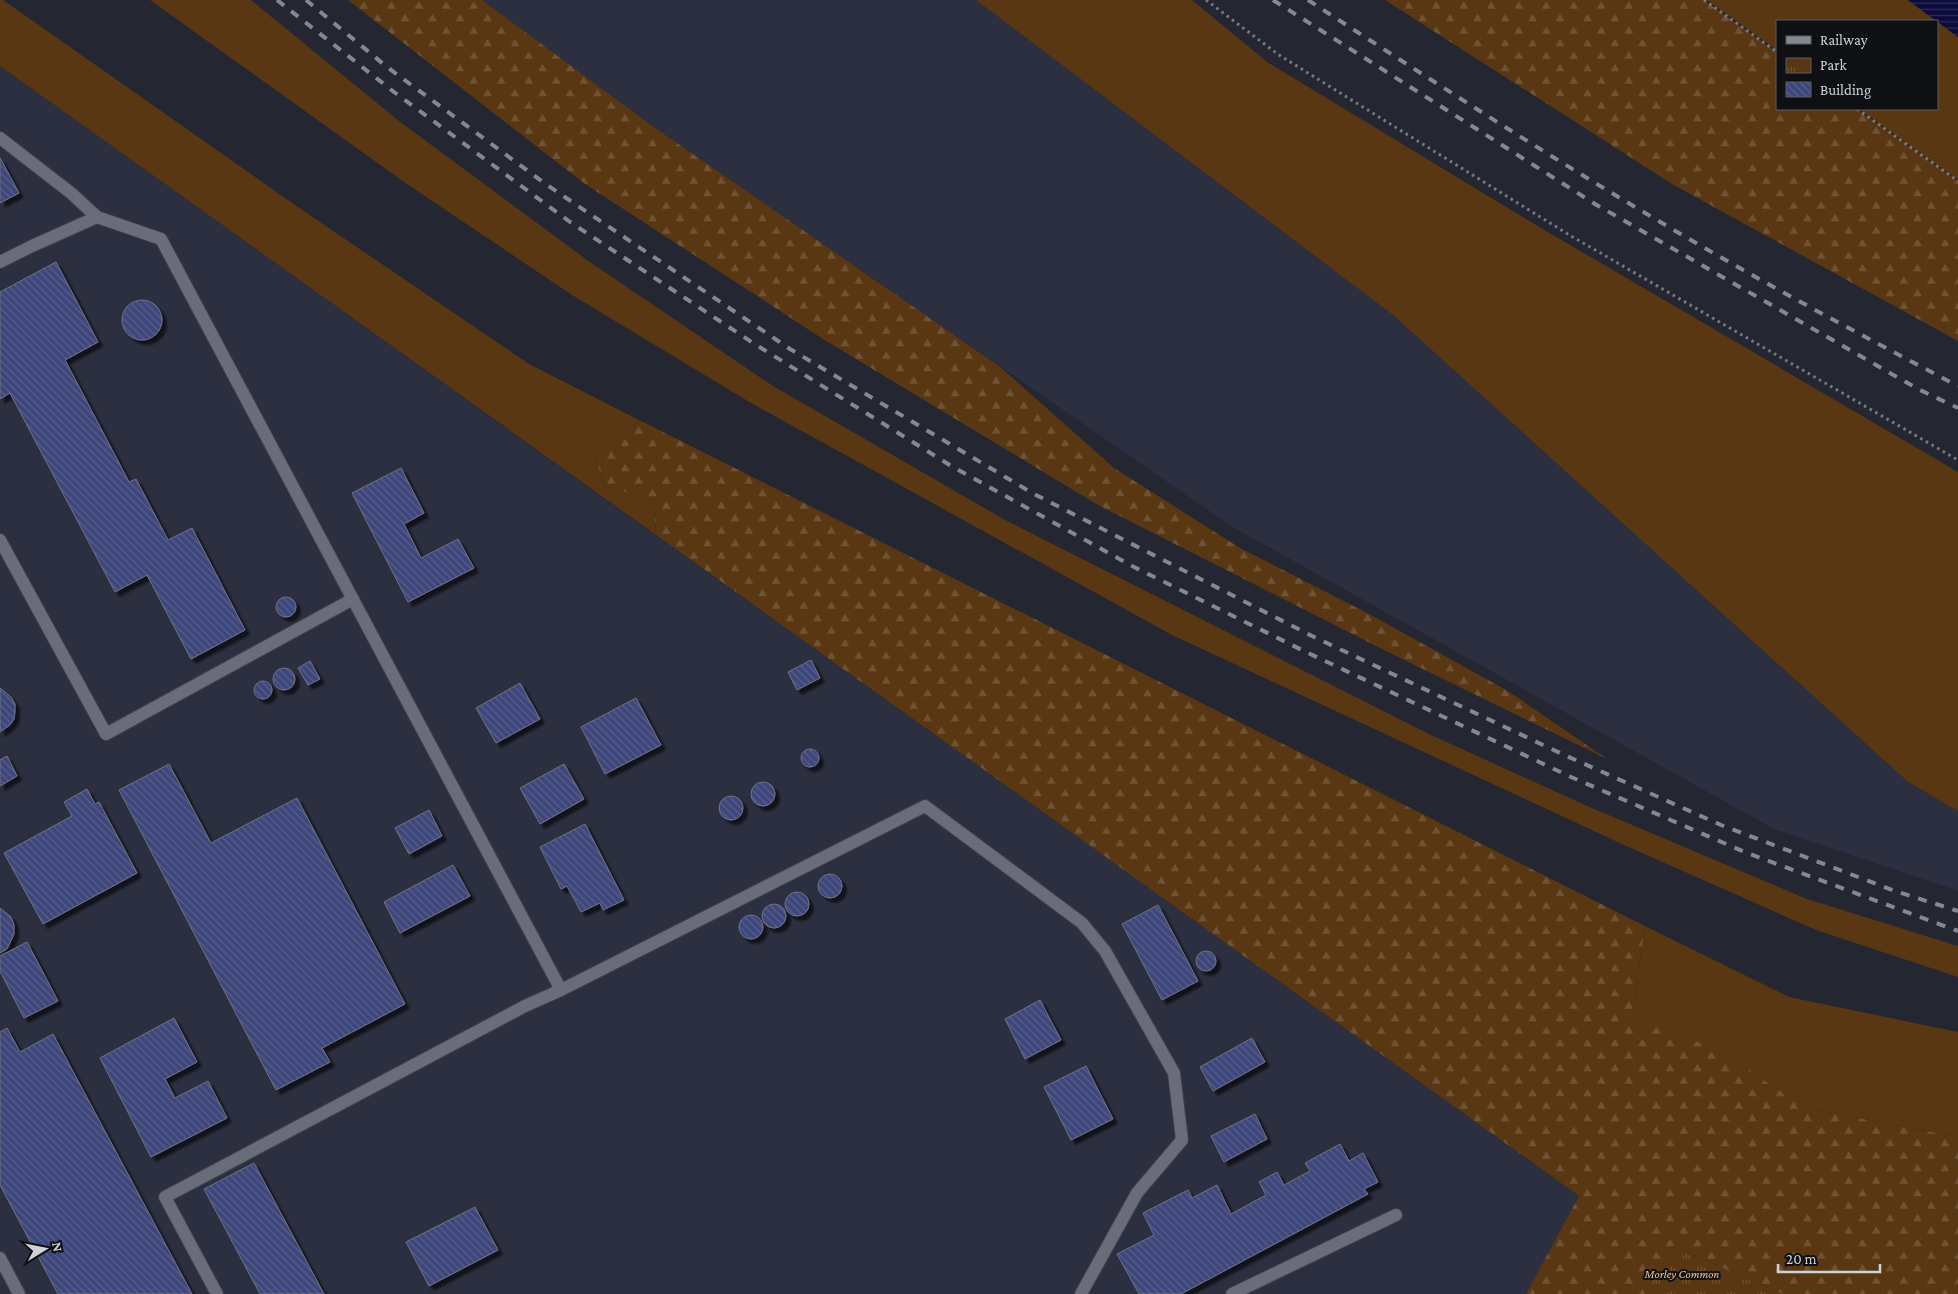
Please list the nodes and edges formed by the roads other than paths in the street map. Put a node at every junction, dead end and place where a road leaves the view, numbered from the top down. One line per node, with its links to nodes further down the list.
1 (0, 138): 2 (lane)
2 (97, 216): 3 (lane); 5 (lane)
3 (0, 262)
4 (0, 540): 5 (lane)
5 (353, 599): 6 (lane)
6 (561, 990): 10 (lane); 11 (lane)
7 (1396, 1215): 12 (lane)
8 (0, 1258): 9 (lane)
9 (19, 1294)
10 (217, 1294)
11 (1081, 1294)
12 (1232, 1294)

